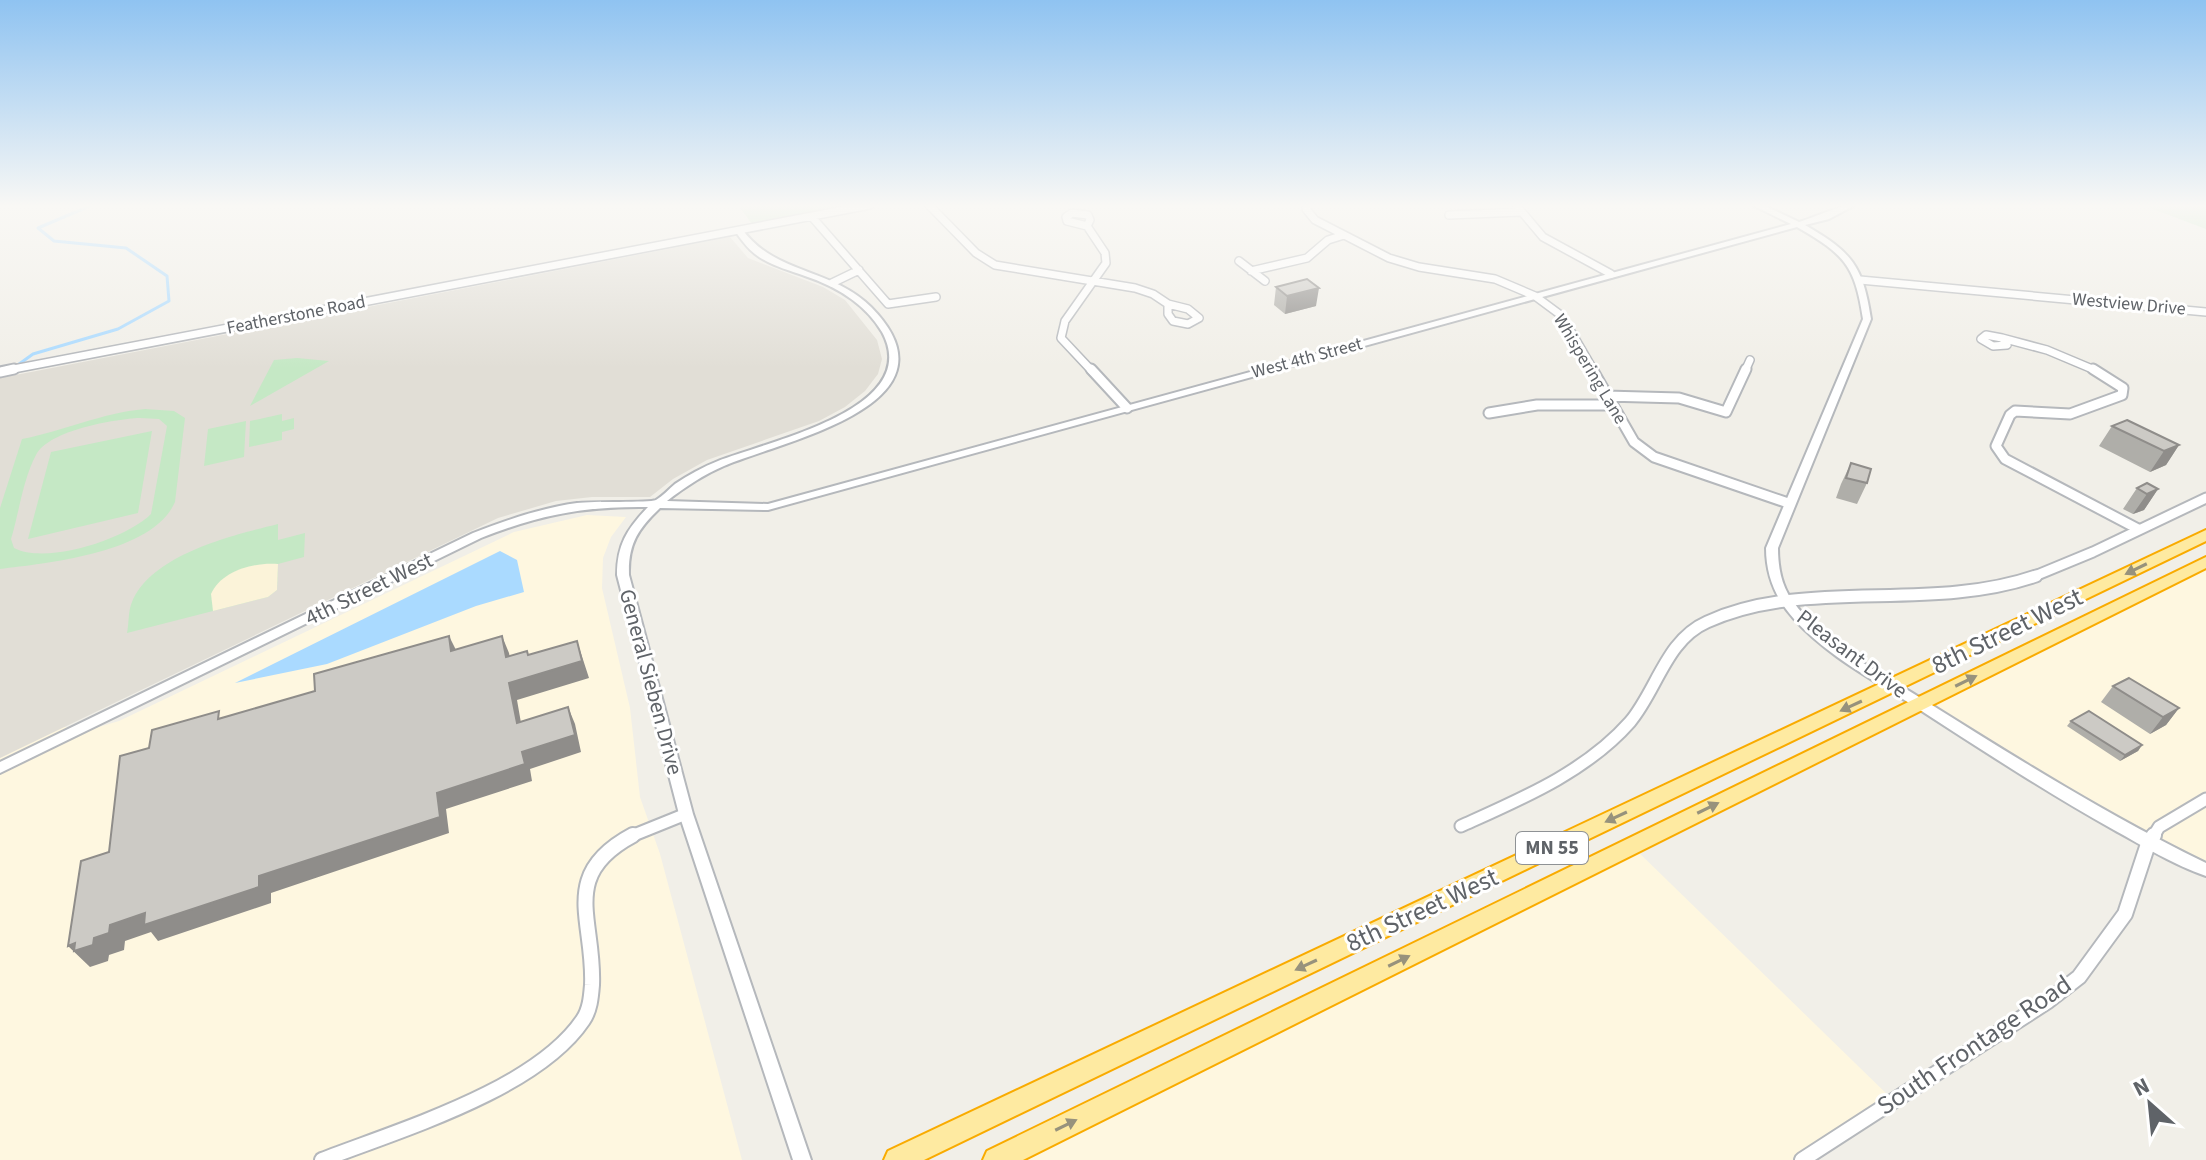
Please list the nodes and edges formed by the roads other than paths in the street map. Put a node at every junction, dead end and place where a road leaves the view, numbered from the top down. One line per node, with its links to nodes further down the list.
1 (590, 259): 25 (street, Featherstone Road)
2 (769, 259): 18 (street, General Sieben Drive)
3 (849, 259): 12 (street)
4 (986, 259): 17 (street)
5 (1107, 259): 17 (street)
6 (1302, 259): 13 (street)
7 (1395, 259): 19 (street, Whispering Lane)
8 (1584, 259): 14 (street)
9 (1666, 259): 14 (street, West 4th Street)
10 (1845, 259): 15 (street, Pleasant Drive)
11 (1239, 261): 13 (street)
12 (859, 270): 18 (street); 20 (street)
13 (1251, 271): 16 (street)
14 (1611, 274): 19 (street, West 4th Street)
15 (1860, 280): 22 (street, Westview Drive); 30 (street, Pleasant Drive)
16 (1265, 281)
17 (1093, 282): 21 (street); 27 (street)
18 (832, 283): 31 (street, General Sieben Drive)
19 (1535, 296): 26 (street, Whispering Lane); 27 (street, West 4th Street)
20 (936, 297)
21 (1168, 304)
22 (2206, 312)
23 (2002, 338): 33 (street)
24 (1750, 360): 26 (street)
25 (0, 372)
26 (1608, 400): 28 (street); 30 (street, Whispering Lane)
27 (1127, 408): 32 (street, West 4th Street)
28 (1489, 413)
29 (2206, 498): 33 (street)
30 (1788, 503): 36 (street, Pleasant Drive)
31 (655, 506): 32 (street, 4th Street West); 39 (street, 4th Street West); 41 (street, General Sieben Drive)
32 (762, 507)
33 (2138, 529): 36 (street)
34 (2206, 535): 37 (highway, 8th Street West / MN 55, one-way to 37)
35 (2206, 562): 38 (highway, 8th Street West / MN 55, one-way to 35)
36 (1788, 604): 37 (street, Pleasant Drive); 42 (street)
37 (1892, 686): 38 (street, Pleasant Drive); 47 (highway, 8th Street West / MN 55, one-way to 47)
38 (1920, 704): 43 (street, Pleasant Drive); 48 (highway, 8th Street West / MN 55, one-way to 38)
39 (0, 768)
40 (2206, 799): 43 (street, South Frontage Road)
41 (686, 814): 45 (street); 46 (street, General Sieben Drive)
42 (1461, 826)
43 (2148, 844): 44 (street, Pleasant Drive); 49 (street, South Frontage Road)
44 (2206, 870)
45 (322, 1160)
46 (802, 1160)
47 (897, 1160)
48 (996, 1160)
49 (1802, 1160)

